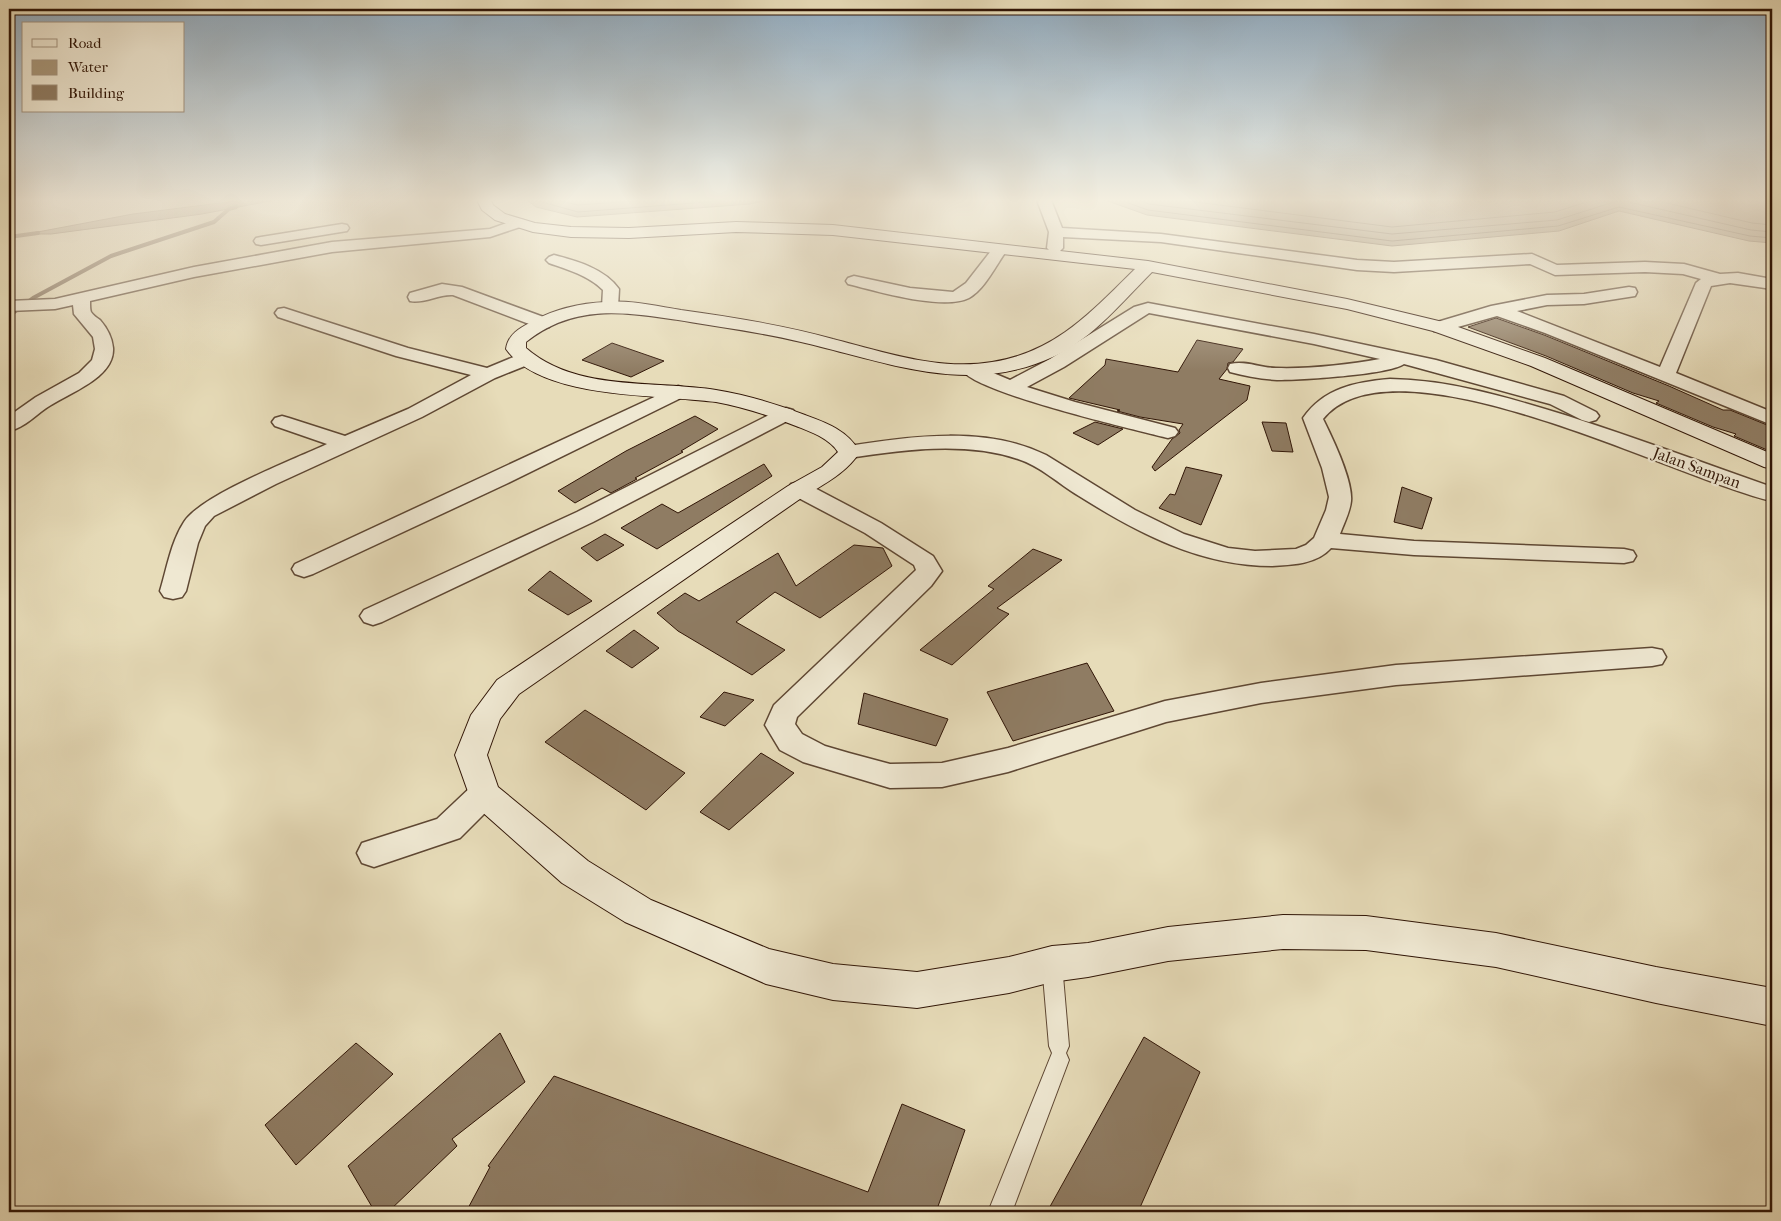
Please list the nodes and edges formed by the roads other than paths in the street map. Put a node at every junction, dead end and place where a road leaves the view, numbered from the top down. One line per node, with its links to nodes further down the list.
1 (280, 257): 12 (street)
2 (994, 257): 8 (street)
3 (1062, 257): 6 (street)
4 (1299, 257): 7 (street)
5 (554, 260): 14 (street)
6 (1148, 266): 18 (street); 22 (street)
7 (1717, 278): 9 (street); 24 (street)
8 (854, 282)
9 (1772, 284)
10 (1629, 292): 15 (street)
11 (416, 297): 17 (street)
12 (82, 299): 13 (street); 30 (street)
13 (9, 306)
14 (610, 307): 17 (street); 22 (street)
15 (1497, 310): 18 (street); 24 (street)
16 (284, 313): 23 (street)
17 (543, 323): 20 (street)
18 (1440, 327): 35 (street)
19 (1407, 359): 21 (street); 25 (street); 32 (street)
20 (523, 360): 23 (street); 26 (street)
21 (1237, 368)
22 (972, 370): 25 (street)
23 (488, 374): 33 (street)
24 (1666, 375): 28 (street)
25 (1012, 387): 31 (street)
26 (678, 392): 27 (street); 40 (street)
27 (786, 414): 34 (street); 42 (street)
28 (1772, 418)
29 (282, 422): 33 (street)
30 (9, 425)
31 (1168, 432)
32 (1621, 440): 37 (street, Jalan Sampan); 38 (street, Jalan Sampan)
33 (347, 444): 41 (street)
34 (849, 452): 36 (street); 38 (street)
35 (1772, 462)
36 (799, 489): 43 (street); 44 (street)
37 (1772, 494)
38 (1325, 540): 39 (street)
39 (1624, 556)
40 (304, 569)
41 (173, 591)
42 (373, 616)
43 (1652, 657)
44 (484, 794): 45 (street); 46 (street)
45 (374, 853)
46 (1052, 964): 47 (street); 48 (lane)
47 (1772, 1007)
48 (1000, 1212)

